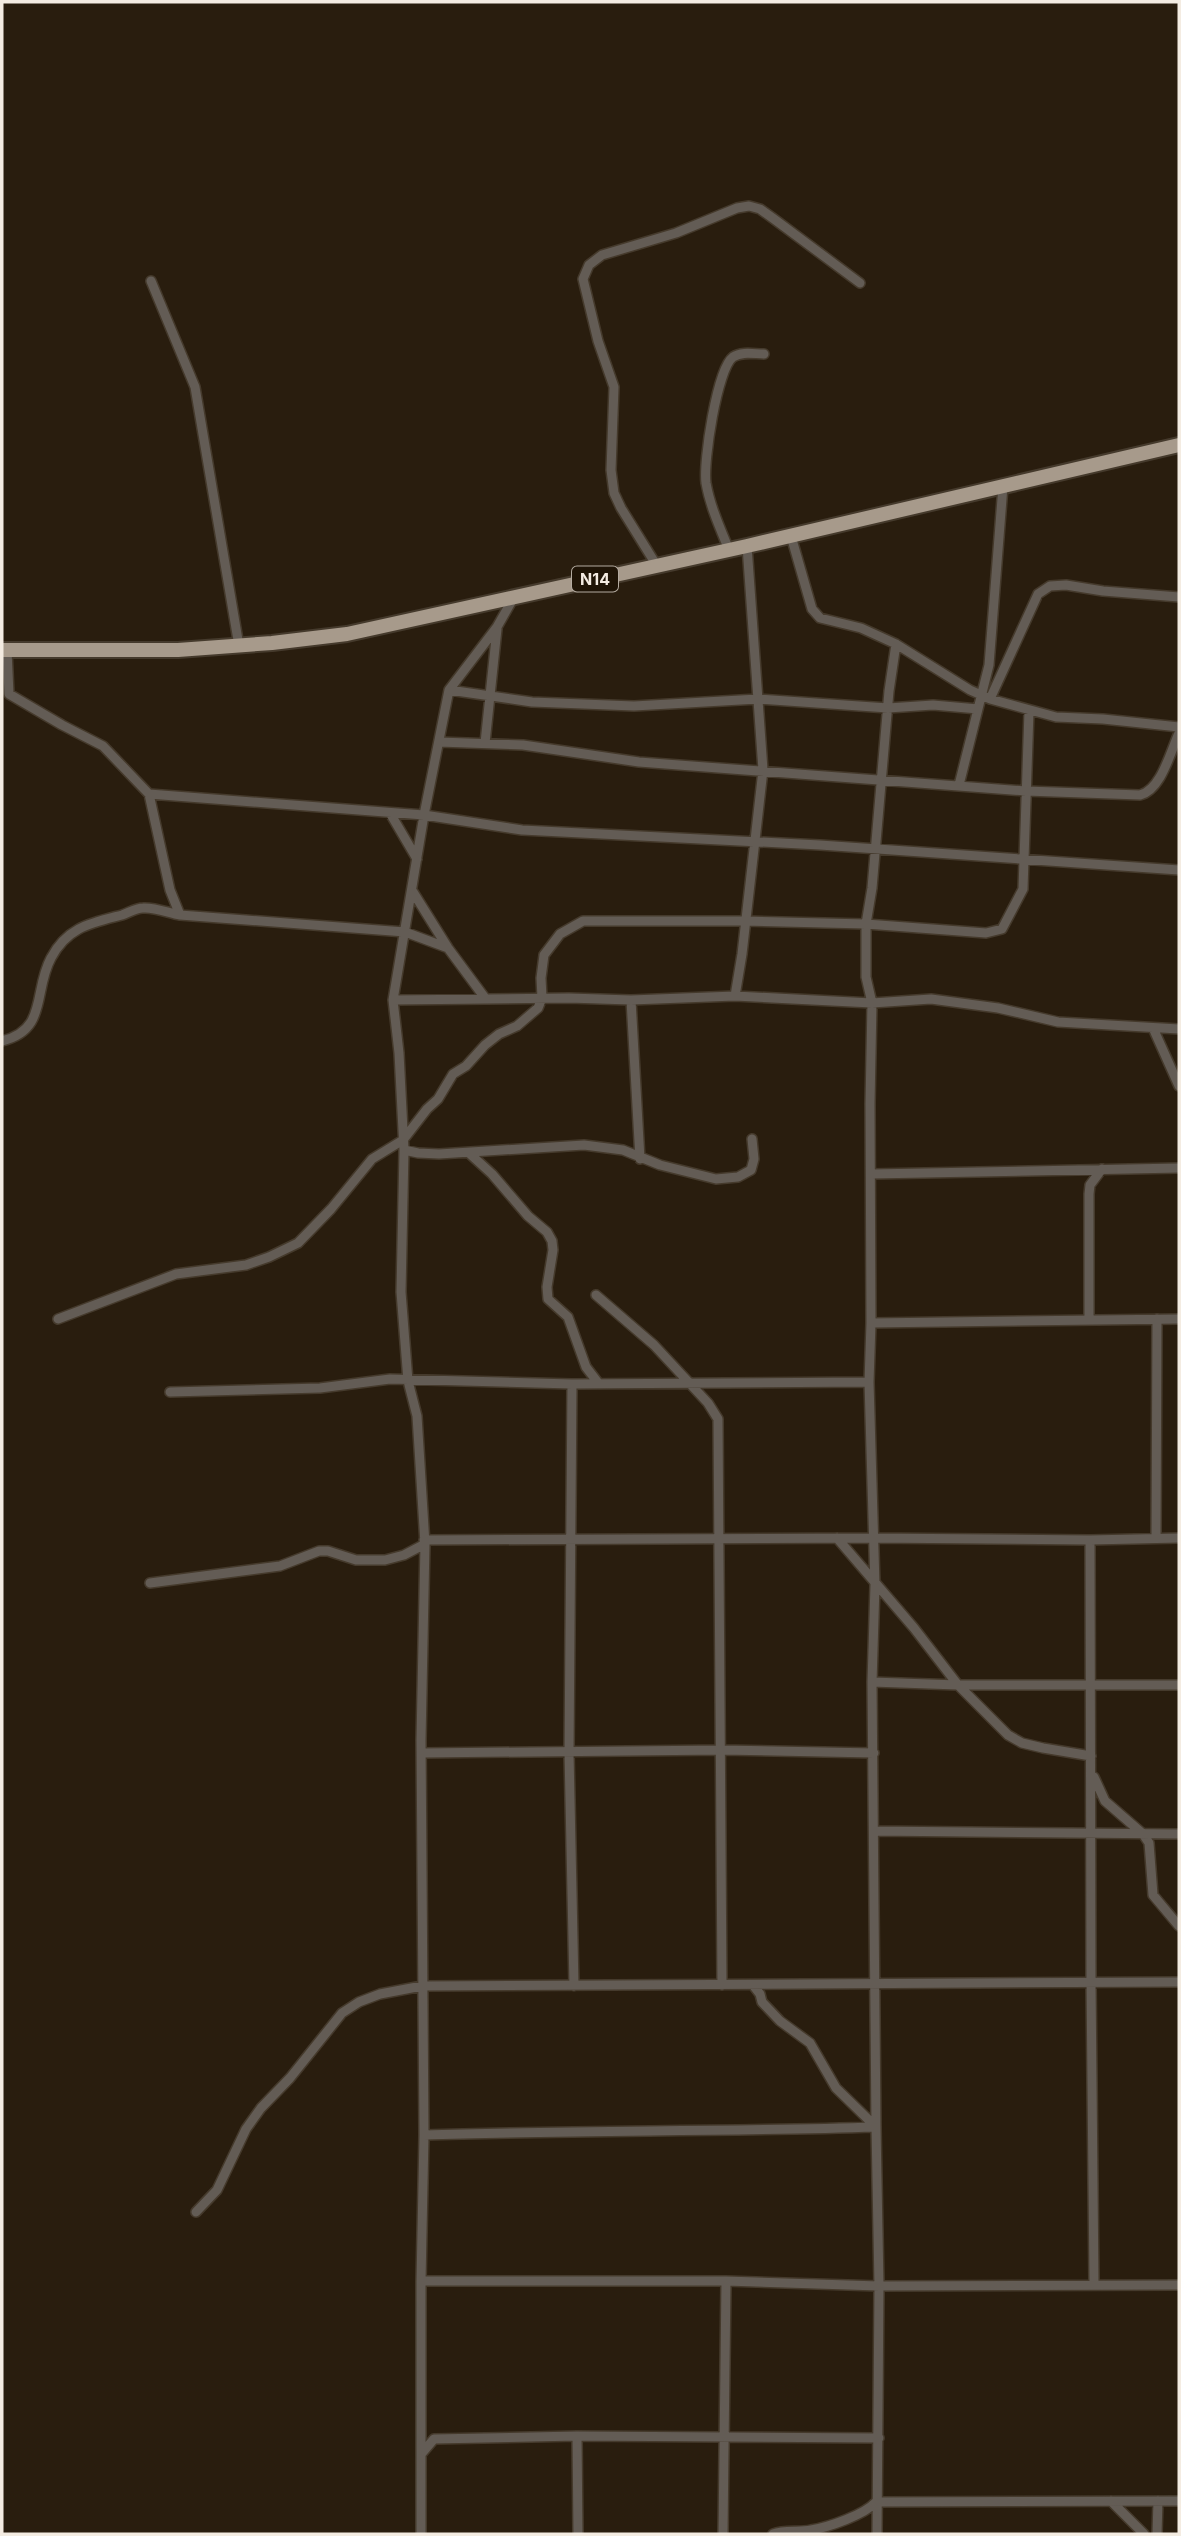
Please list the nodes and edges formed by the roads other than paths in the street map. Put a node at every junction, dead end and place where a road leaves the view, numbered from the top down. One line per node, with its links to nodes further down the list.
1 (151, 281): 14 (street)
2 (860, 283): 9 (street)
3 (764, 354): 8 (street)
4 (1179, 445): 5 (main road, N14)
5 (1003, 486): 6 (main road, N14); 18 (street)
6 (791, 536): 7 (main road, N14); 13 (street)
7 (747, 546): 8 (main road, N14); 19 (street)
8 (729, 550): 9 (main road, N14)
9 (657, 566): 10 (main road, N14)
10 (514, 597): 12 (street); 14 (main road, N14)
11 (1179, 597): 18 (street)
12 (497, 628): 16 (street); 17 (street)
13 (896, 644): 18 (street); 20 (street)
14 (239, 646): 15 (main road, N14)
15 (4, 650): 31 (street)
16 (449, 690): 17 (street); 25 (street)
17 (489, 696): 19 (street); 26 (street)
18 (986, 697): 21 (street); 22 (street)
19 (758, 699): 20 (street); 27 (street)
20 (888, 708): 21 (street); 28 (street)
21 (978, 709): 29 (street)
22 (1029, 711): 23 (street); 30 (street)
23 (1179, 727)
24 (1179, 733): 30 (street)
25 (439, 743): 26 (street); 33 (street)
26 (485, 743): 27 (street)
27 (763, 770): 28 (street); 34 (street)
28 (882, 779): 29 (street); 35 (street)
29 (959, 785): 30 (street)
30 (1026, 790): 37 (street)
31 (149, 794): 32 (street); 40 (street)
32 (390, 813): 33 (street); 36 (street)
33 (424, 815): 34 (street); 36 (street)
34 (755, 843): 35 (street); 41 (street)
35 (876, 850): 37 (street); 42 (street)
36 (417, 859): 39 (street)
37 (1025, 860): 38 (street); 42 (street)
38 (1179, 870)
39 (413, 892): 43 (street); 44 (street)
40 (180, 915): 43 (street); 53 (street)
41 (745, 921): 42 (street); 45 (street); 47 (street)
42 (866, 924): 50 (street)
43 (405, 932): 44 (street); 48 (street)
44 (449, 948): 46 (street)
45 (735, 996): 49 (street); 50 (street)
46 (485, 998): 47 (street); 48 (street)
47 (542, 998): 49 (street); 56 (street)
48 (393, 1000): 56 (street)
49 (631, 1000): 58 (street)
50 (872, 1003): 51 (street); 61 (street)
51 (1153, 1028): 52 (street); 54 (street)
52 (1179, 1029)
53 (2, 1041)
54 (1179, 1086)
55 (752, 1139): 58 (street)
56 (404, 1145): 57 (street); 63 (street); 68 (street)
57 (469, 1153): 58 (street); 72 (street)
58 (640, 1159)
59 (1102, 1168): 60 (street); 61 (street); 65 (street)
60 (1179, 1168)
61 (871, 1174): 67 (street)
62 (596, 1295): 70 (street)
63 (58, 1319)
64 (1179, 1319): 66 (street)
65 (1089, 1320): 66 (street); 67 (street)
66 (1157, 1320): 74 (street)
67 (871, 1323): 69 (street)
68 (408, 1381): 71 (street); 73 (street); 81 (street)
69 (869, 1382): 70 (street); 77 (street)
70 (688, 1383): 72 (street); 79 (street)
71 (572, 1384): 72 (street); 75 (street)
72 (599, 1384)
73 (170, 1392)
74 (1156, 1537): 78 (street); 80 (street)
75 (571, 1538): 79 (street); 81 (street); 90 (street)
76 (837, 1538): 77 (street); 79 (street); 83 (street)
77 (872, 1538): 80 (street); 83 (street)
78 (1179, 1538)
79 (719, 1539): 88 (street)
80 (1090, 1540): 87 (street)
81 (424, 1542): 82 (street); 89 (street)
82 (150, 1583)
83 (875, 1585): 84 (street); 85 (street)
84 (872, 1682): 85 (street); 91 (street)
85 (958, 1685): 87 (street); 92 (street)
86 (1179, 1685): 87 (street)
87 (1090, 1686): 92 (street)
88 (722, 1751): 90 (street); 91 (street); 101 (street)
89 (422, 1753): 90 (street); 103 (street)
90 (569, 1753): 104 (street)
91 (874, 1753): 93 (street)
92 (1091, 1761): 94 (street); 95 (street)
93 (874, 1831): 94 (street); 100 (street)
94 (1091, 1834): 95 (street); 98 (street)
95 (1143, 1834): 96 (street); 97 (street)
96 (1179, 1834)
97 (1179, 1926)
98 (1091, 1982): 99 (street); 100 (street); 110 (street)
99 (1179, 1982)
100 (875, 1984): 102 (street); 105 (street)
101 (722, 1985): 102 (street); 104 (street)
102 (753, 1985): 105 (street)
103 (422, 1986): 104 (street); 106 (street); 107 (street)
104 (575, 1986)
105 (876, 2127): 106 (street); 112 (street)
106 (424, 2135): 108 (street)
107 (196, 2212)
108 (421, 2281): 109 (street); 113 (street)
109 (726, 2281): 112 (street); 115 (street)
110 (1094, 2284): 111 (street); 112 (street)
111 (1179, 2285)
112 (879, 2286): 116 (street)
113 (422, 2427): 117 (street); 118 (street)
114 (577, 2436): 115 (street); 117 (street); 124 (street)
115 (723, 2436): 116 (street); 125 (street)
116 (879, 2438): 122 (street)
117 (434, 2439): 118 (street)
118 (422, 2453): 123 (street)
119 (1111, 2501): 120 (street); 122 (street); 128 (street)
120 (1158, 2501): 121 (street); 129 (street)
121 (1179, 2501)
122 (876, 2502): 126 (street); 127 (street)
123 (421, 2534)
124 (578, 2534)
125 (723, 2534)
126 (773, 2534)
127 (877, 2534)
128 (1144, 2534)
129 (1157, 2534)

